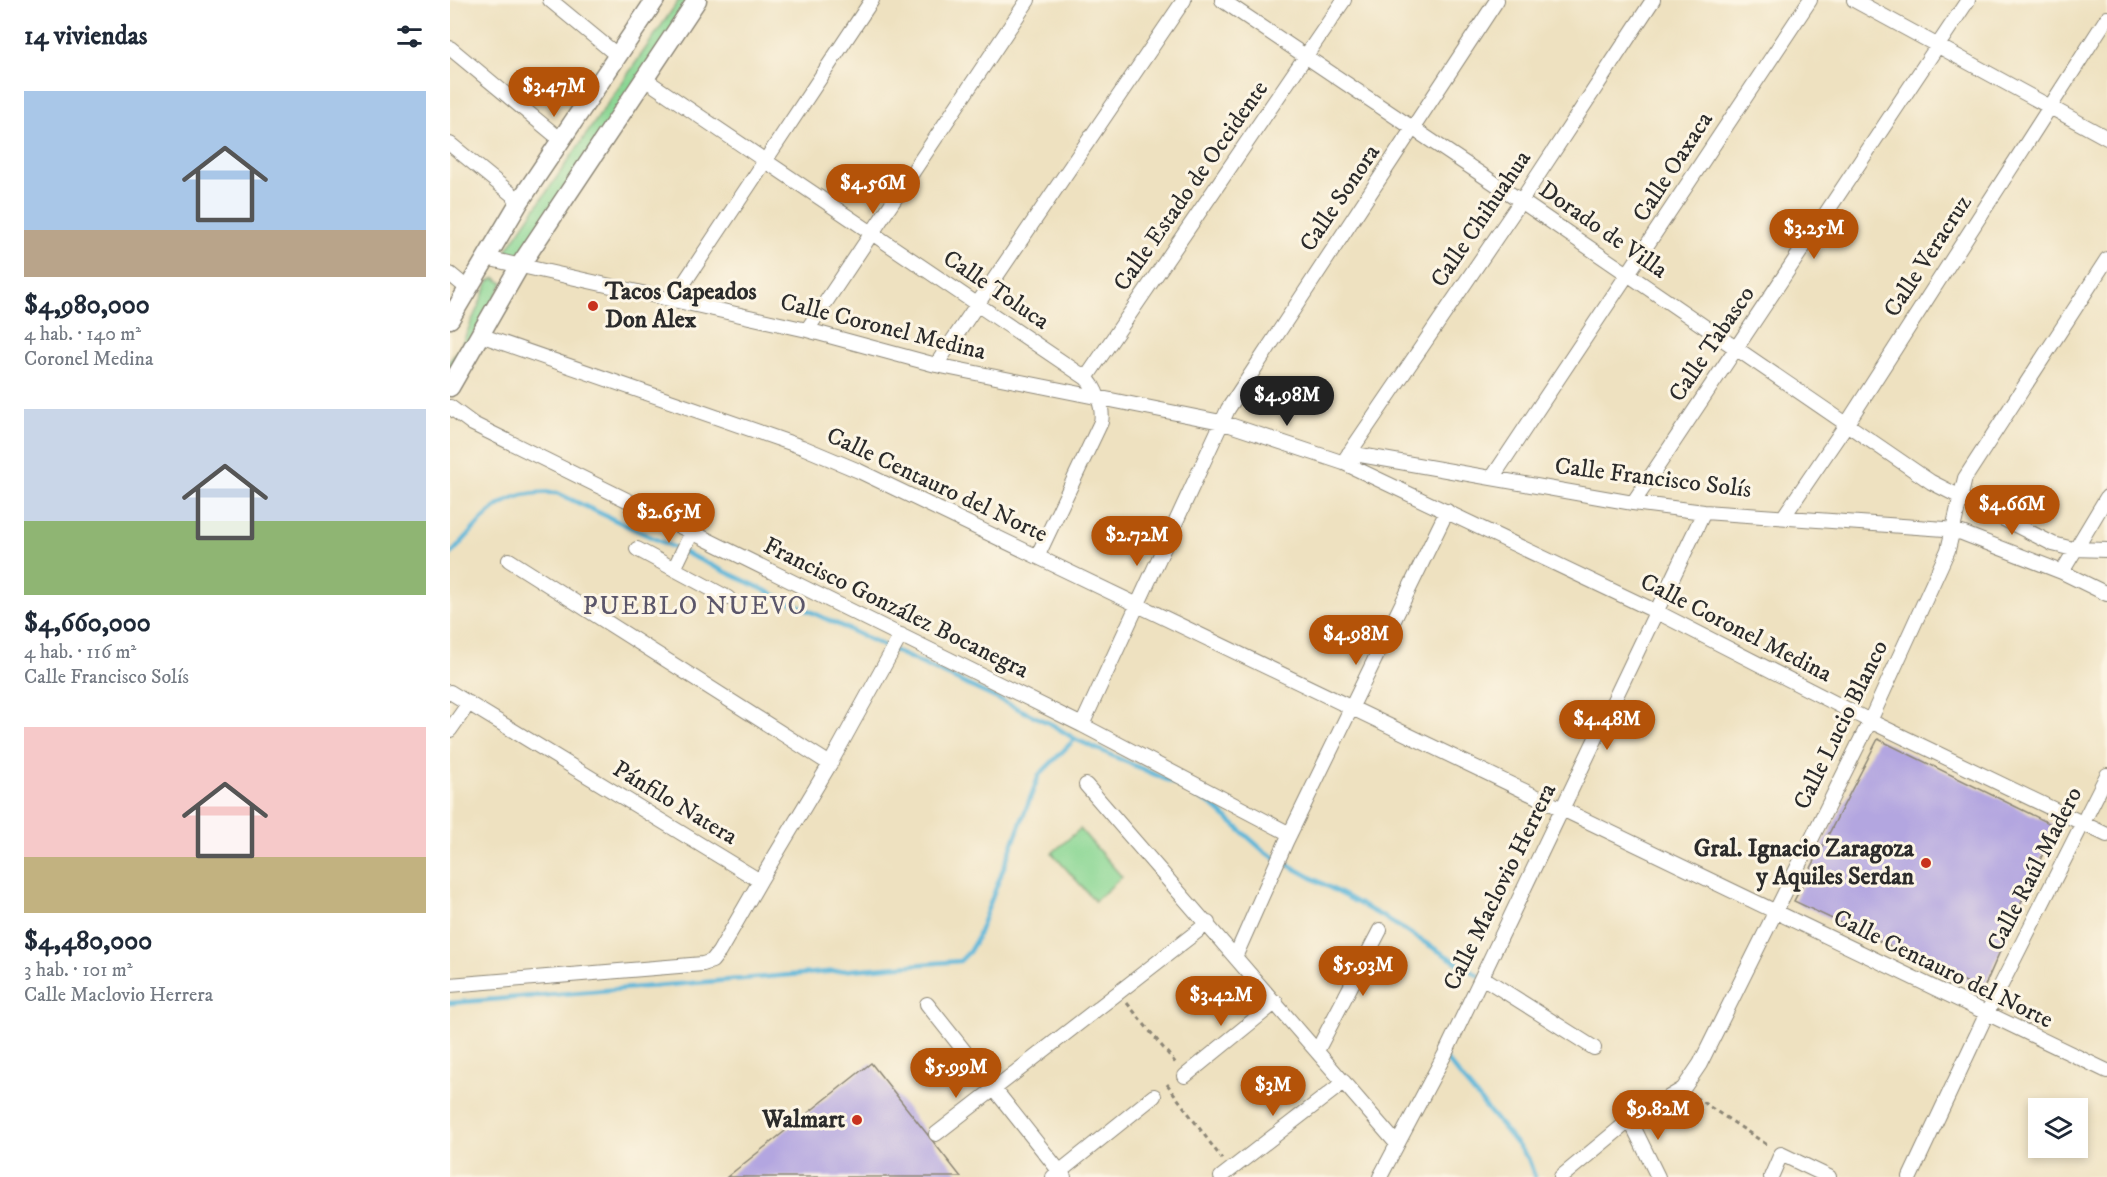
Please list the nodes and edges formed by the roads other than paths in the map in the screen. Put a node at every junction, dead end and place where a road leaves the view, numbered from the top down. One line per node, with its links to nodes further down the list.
1 (550, 0): 17 (street)
2 (655, 0): 17 (street)
3 (697, 0): 19 (street)
4 (873, 0): 25 (street)
5 (1028, 0): 28 (street)
6 (1184, 0): 36 (street)
7 (1222, 0): 18 (street, Dorado de Villa)
8 (1344, 0): 18 (street, Calle Estado de Occidente)
9 (1497, 0): 21 (street, Calle Sonora)
10 (1653, 0): 27 (street, Calle Chihuahua)
11 (1810, 0): 33 (street, Calle Oaxaca)
12 (1854, 0): 15 (street)
13 (1968, 0): 15 (street, Calle Tabasco)
14 (2107, 18): 20 (street, Calle Veracruz)
15 (1937, 45): 20 (street); 40 (street, Calle Tabasco)
16 (450, 48): 23 (street)
17 (618, 56): 23 (street)
18 (1307, 57): 21 (street, Dorado de Villa); 42 (street, Calle Estado de Occidente)
19 (643, 78): 25 (street, Calle Toluca); 31 (street)
20 (2050, 106): 22 (street); 47 (street, Calle Veracruz)
21 (1413, 128): 27 (street, Dorado de Villa); 46 (street, Calle Sonora)
22 (2107, 138)
23 (561, 140): 26 (street)
24 (450, 144): 26 (street)
25 (763, 162): 28 (street, Calle Toluca); 35 (street)
26 (520, 201): 29 (street)
27 (1521, 201): 33 (street, Dorado de Villa); 48 (street, Calle Chihuahua)
28 (872, 233): 36 (street, Calle Toluca); 38 (street)
29 (486, 258): 31 (street, Calle Coronel Medina); 34 (street)
30 (2107, 259): 50 (street, Calle Lucio Blanco)
31 (519, 267): 35 (street, Calle Coronel Medina); 39 (street)
32 (450, 274): 34 (street)
33 (1628, 275): 40 (street, Dorado de Villa); 49 (street, Calle Oaxaca)
34 (468, 288): 37 (street)
35 (672, 301): 38 (street, Calle Coronel Medina)
36 (977, 304): 41 (street); 42 (street, Calle Toluca)
37 (450, 319)
38 (807, 330): 41 (street, Calle Coronel Medina)
39 (480, 335): 43 (street); 61 (street, Calle Centauro del Norte)
40 (1736, 348): 47 (street, Dorado de Villa); 52 (street, Calle Tabasco)
41 (936, 365): 44 (street, Calle Coronel Medina)
42 (1086, 378): 44 (street)
43 (450, 387)
44 (1096, 397): 46 (street, Calle Coronel Medina); 61 (street)
45 (450, 407): 57 (street, Francisco González Bocanegra)
46 (1221, 422): 48 (street, Calle Coronel Medina); 67 (street, Calle Sonora)
47 (1846, 425): 50 (street, Dorado de Villa); 55 (street, Calle Veracruz)
48 (1346, 458): 49 (street, Calle Francisco Solís); 53 (street, Calle Coronel Medina)
49 (1492, 478): 52 (street, Calle Francisco Solís)
50 (1959, 497): 56 (street, Calle Lucio Blanco); 59 (street)
51 (2107, 497): 59 (street)
52 (1633, 503): 54 (street, Calle Francisco Solís)
53 (1447, 510): 68 (street, Calle Coronel Medina); 72 (street)
54 (1704, 512): 55 (street, Calle Francisco Solís); 68 (street, Calle Maclovio Herrera)
55 (1784, 516): 56 (street, Calle Francisco Solís)
56 (1953, 531): 64 (street, Calle Francisco Solís); 73 (street, Calle Lucio Blanco)
57 (692, 532): 63 (street); 69 (street, Francisco González Bocanegra)
58 (637, 549): 63 (street)
59 (2073, 549): 60 (street); 64 (street)
60 (2107, 550)
61 (1038, 555): 67 (street, Calle Centauro del Norte)
62 (509, 560): 76 (street)
63 (674, 569): 66 (street)
64 (2062, 572): 65 (street, Calle Francisco Solís)
65 (2107, 594)
66 (728, 598)
67 (1136, 605): 72 (street, Calle Centauro del Norte); 74 (street, Calle Sonora)
68 (1656, 612): 73 (street, Calle Coronel Medina); 79 (street, Calle Maclovio Herrera)
69 (898, 641): 74 (street, Francisco González Bocanegra); 76 (street)
70 (450, 692): 71 (street, Pánfilo Natera)
71 (469, 704): 75 (street); 83 (street, Pánfilo Natera)
72 (1353, 709): 79 (street, Calle Centauro del Norte); 82 (street)
73 (1870, 721): 80 (street, Calle Coronel Medina); 84 (street, Calle Lucio Blanco)
74 (1082, 725): 82 (street, Francisco González Bocanegra)
75 (450, 730)
76 (830, 764): 83 (street)
77 (2107, 775): 80 (street, Calle Raúl Madero)
78 (1086, 785): 85 (street)
79 (1562, 810): 84 (street, Calle Centauro del Norte); 88 (street, Calle Maclovio Herrera)
80 (2083, 824): 81 (street, Calle Coronel Medina); 92 (street, Calle Raúl Madero)
81 (2107, 835)
82 (1288, 838): 87 (street)
83 (760, 881): 89 (street)
84 (1775, 913): 92 (street, Calle Centauro del Norte); 100 (street, Calle Lucio Blanco)
85 (1208, 923): 87 (street); 98 (street)
86 (1380, 930): 94 (street)
87 (1236, 955): 90 (street)
88 (1482, 977): 93 (street); 102 (street, Calle Maclovio Herrera)
89 (450, 985)
90 (1276, 1002): 94 (street); 96 (street)
91 (927, 1004): 98 (street)
92 (1986, 1015): 95 (street, Calle Centauro del Norte); 110 (street, Calle Raúl Madero)
93 (1594, 1048)
94 (1317, 1051): 97 (street)
95 (2107, 1071)
96 (1185, 1076)
97 (1344, 1082): 102 (street); 103 (street)
98 (994, 1089): 101 (street); 104 (street)
99 (1154, 1096): 104 (street)
100 (1630, 1120): 106 (street, Calle Lucio Blanco); 107 (street)
101 (936, 1134)
102 (1397, 1143): 105 (street)
103 (1226, 1174)
104 (1058, 1175)
105 (1380, 1177)
106 (1562, 1177)
107 (1658, 1177)
108 (1771, 1177): 109 (street)
109 (1829, 1177)
110 (1910, 1177)

